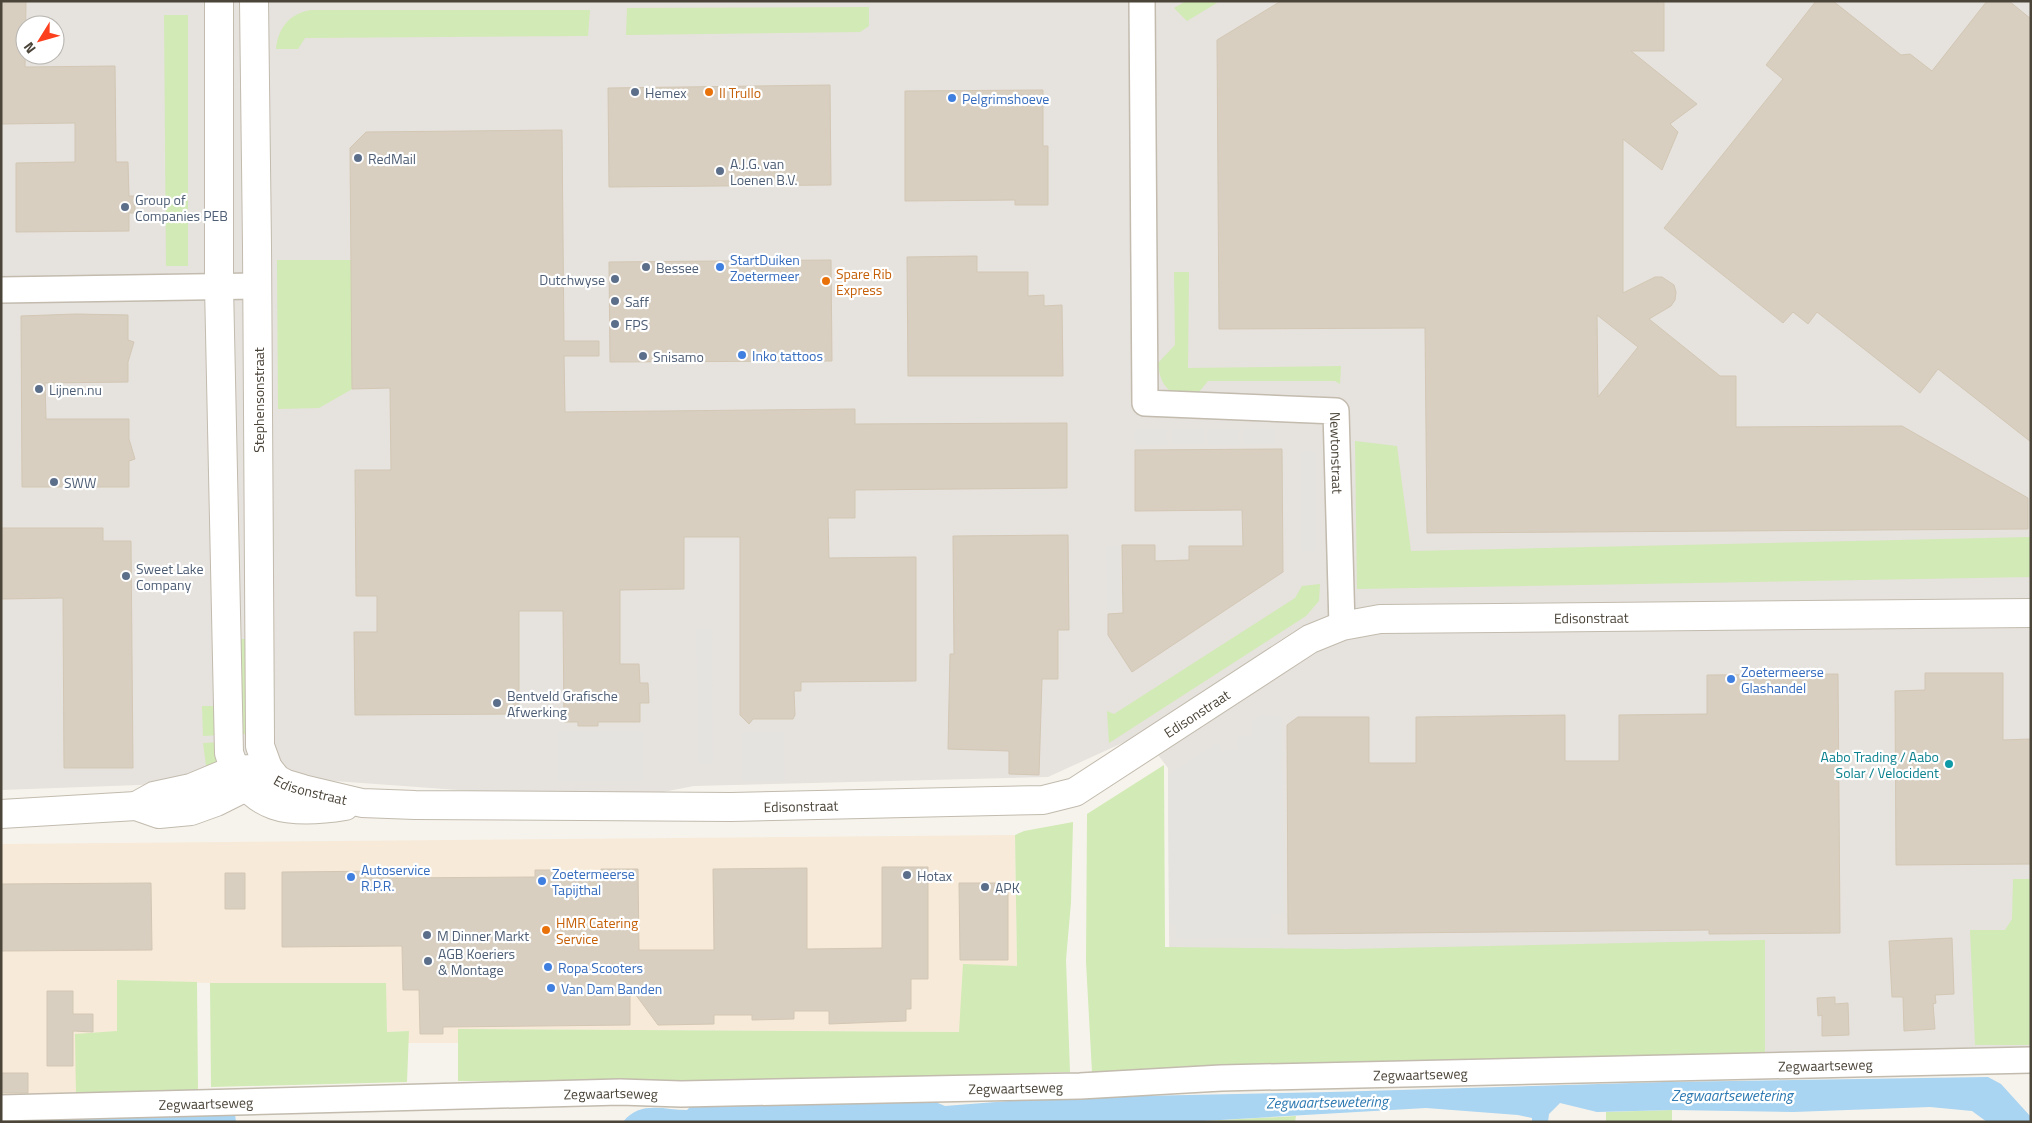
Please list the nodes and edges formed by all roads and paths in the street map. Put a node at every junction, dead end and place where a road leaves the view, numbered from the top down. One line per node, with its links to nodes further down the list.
1 (219, 1): 4 (street)
2 (254, 1): 5 (street, Stephensonstraat)
3 (1142, 1): 8 (street, Newtonstraat)
4 (207, 286): 5 (street); 6 (street); 10 (street)
5 (257, 286): 9 (street, Stephensonstraat)
6 (1, 290)
7 (2031, 613): 8 (street, Edisonstraat)
8 (1342, 626): 11 (street, Edisonstraat)
9 (268, 768): 10 (street); 11 (street, Edisonstraat)
10 (240, 779): 11 (street, Edisonstraat); 12 (street)
11 (362, 802)
12 (1, 814)
13 (2031, 1060): 14 (street, Zegwaartseweg)
14 (1, 1108)

